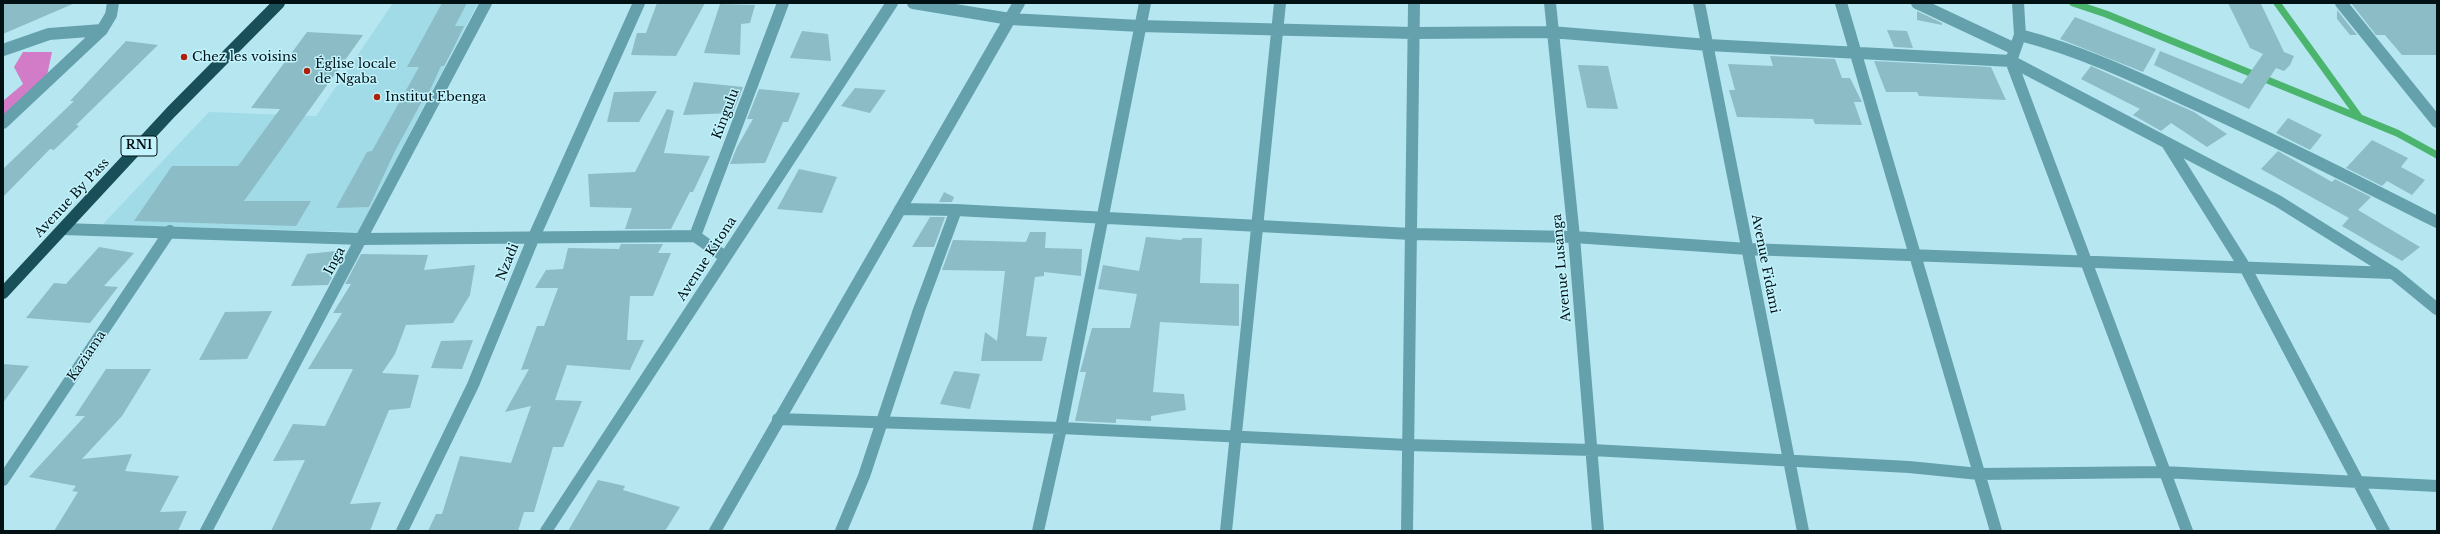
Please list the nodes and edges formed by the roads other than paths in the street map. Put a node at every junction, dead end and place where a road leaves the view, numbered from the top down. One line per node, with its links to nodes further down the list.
1 (113, 3): 21 (street)
2 (279, 3): 38 (highway, Avenue By Pass / RN1)
3 (486, 3): 43 (street, Inga)
4 (639, 3): 44 (street, Nzadi)
5 (783, 3): 41 (street, Kingulu)
6 (892, 3): 47 (street, Avenue Kitona)
7 (913, 3): 18 (street)
8 (1019, 3): 18 (street)
9 (1145, 3): 19 (street)
10 (1280, 3): 20 (street)
11 (1414, 3): 23 (street)
12 (1550, 3): 22 (street, Avenue Lusanga)
13 (1699, 3): 25 (street, Avenue Fidami)
14 (1841, 3): 28 (street)
15 (1917, 3): 26 (street)
16 (2018, 3): 24 (street)
17 (2341, 3): 30 (street)
18 (1010, 19): 19 (street); 33 (street)
19 (1140, 26): 20 (street); 35 (street)
20 (1276, 28): 23 (street); 37 (street)
21 (102, 30): 27 (street); 31 (street)
22 (1551, 32): 23 (street); 25 (street); 42 (street, Avenue Lusanga)
23 (1413, 33): 40 (street)
24 (2020, 35): 26 (street); 36 (street)
25 (1708, 45): 28 (street); 45 (street, Avenue Fidami)
26 (2015, 49): 29 (street)
27 (3, 50)
28 (1855, 52): 29 (street); 46 (street)
29 (2011, 61): 32 (street); 48 (street)
30 (2437, 122)
31 (3, 123)
32 (2166, 142): 49 (street); 50 (street)
33 (900, 209): 34 (street); 53 (street)
34 (956, 210): 35 (street); 54 (street)
35 (1102, 219): 37 (street); 55 (street)
36 (2437, 222)
37 (1258, 228): 40 (street); 56 (street)
38 (63, 229): 39 (street); 51 (highway, Avenue By Pass / RN1)
39 (170, 231): 43 (street); 62 (street, Kaziama)
40 (1411, 234): 42 (street); 57 (street)
41 (695, 236): 44 (street); 47 (street)
42 (1574, 237): 45 (street); 58 (street, Avenue Lusanga)
43 (362, 239): 44 (street); 65 (street, Inga)
44 (533, 239): 66 (street, Nzadi)
45 (1748, 249): 46 (street); 59 (street, Avenue Fidami)
46 (1915, 254): 48 (street); 61 (street)
47 (725, 257): 67 (street, Avenue Kitona)
48 (2084, 260): 49 (street); 60 (street)
49 (2246, 269): 50 (street); 63 (street)
50 (2393, 273): 52 (street)
51 (3, 293)
52 (2437, 309)
53 (778, 419): 54 (street); 68 (street)
54 (881, 422): 55 (street); 69 (street)
55 (1061, 428): 56 (street); 70 (street)
56 (1238, 437): 57 (street); 71 (street)
57 (1408, 445): 58 (street); 72 (street)
58 (1592, 450): 59 (street); 73 (street, Avenue Lusanga)
59 (1789, 461): 61 (street); 74 (street, Avenue Fidami)
60 (2163, 472): 61 (street); 63 (street); 76 (street)
61 (1979, 474): 75 (street)
62 (3, 480)
63 (2358, 482): 64 (street); 77 (street)
64 (2437, 486)
65 (206, 531)
66 (402, 531)
67 (546, 531)
68 (715, 531)
69 (841, 531)
70 (1038, 531)
71 (1226, 531)
72 (1407, 531)
73 (1598, 531)
74 (1803, 531)
75 (1996, 531)
76 (2187, 531)
77 (2384, 531)

